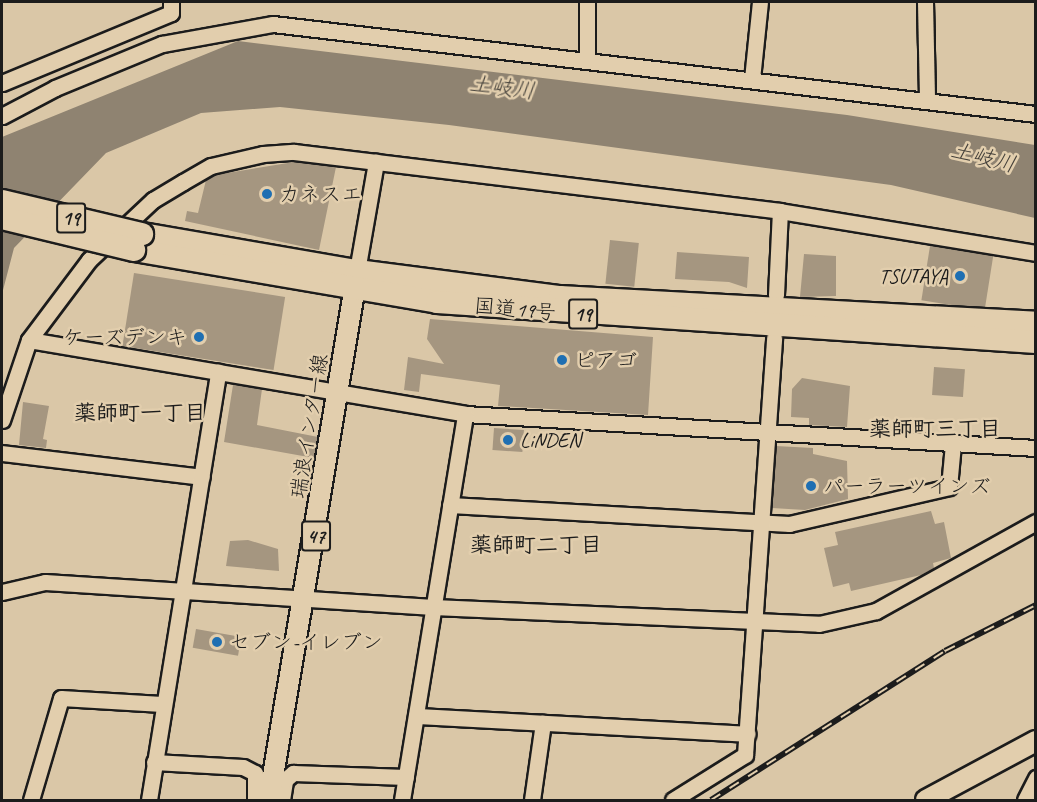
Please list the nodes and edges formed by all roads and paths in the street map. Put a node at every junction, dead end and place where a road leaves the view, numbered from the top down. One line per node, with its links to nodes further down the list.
1 (171, 2): 7 (street)
2 (587, 2): 5 (street)
3 (760, 2): 6 (street)
4 (925, 2): 8 (street)
5 (587, 60): 6 (street); 10 (street)
6 (753, 78): 8 (street)
7 (2, 83)
8 (927, 98): 9 (street)
9 (1035, 114)
10 (2, 116)
11 (376, 162): 13 (street); 17 (street); 21 (street)
12 (2, 201): 15 (highway, 国道19号 / 19, bridge)
13 (780, 211): 16 (street); 18 (street)
14 (2, 218): 15 (highway, 国道19号 / 19, bridge)
15 (138, 242): 17 (highway, 国道19号 / 19)
16 (1035, 253)
17 (356, 281): 19 (highway, 国道19号 / 19); 22 (highway, 国道19号 / 19); 24 (main road, 瑞浪インター線 / 47)
18 (776, 295)
19 (1035, 323)
20 (774, 338): 27 (street)
21 (29, 340): 23 (street); 26 (street)
22 (1035, 342)
23 (218, 372): 24 (street); 31 (street)
24 (339, 393): 25 (street); 37 (main road, 瑞浪インター線 / 47)
25 (465, 414): 27 (street); 32 (street)
26 (2, 420)
27 (768, 432): 28 (street); 34 (street)
28 (953, 444): 29 (street); 34 (street)
29 (1035, 448)
30 (2, 453): 31 (street)
31 (202, 477): 36 (street)
32 (450, 505): 34 (street); 38 (street)
33 (1035, 522): 39 (street)
34 (760, 523): 39 (street)
35 (2, 592): 36 (street)
36 (182, 592): 37 (street); 40 (street)
37 (306, 598): 38 (street); 51 (main road, 瑞浪インター線 / 47)
38 (433, 607): 39 (street); 41 (street)
39 (755, 623): 43 (street)
40 (162, 704): 45 (street); 48 (street)
41 (416, 716): 42 (street); 46 (street)
42 (543, 723): 43 (street); 54 (street)
43 (748, 734): 55 (street)
44 (1035, 741): 56 (main road)
45 (154, 762): 49 (street); 50 (street)
46 (406, 777): 52 (street); 53 (street)
47 (1035, 778): 57 (street)
48 (31, 801)
49 (149, 801)
50 (255, 801)
51 (269, 801)
52 (282, 801)
53 (402, 801)
54 (532, 801)
55 (673, 801)
56 (926, 801)
57 (1025, 801)

